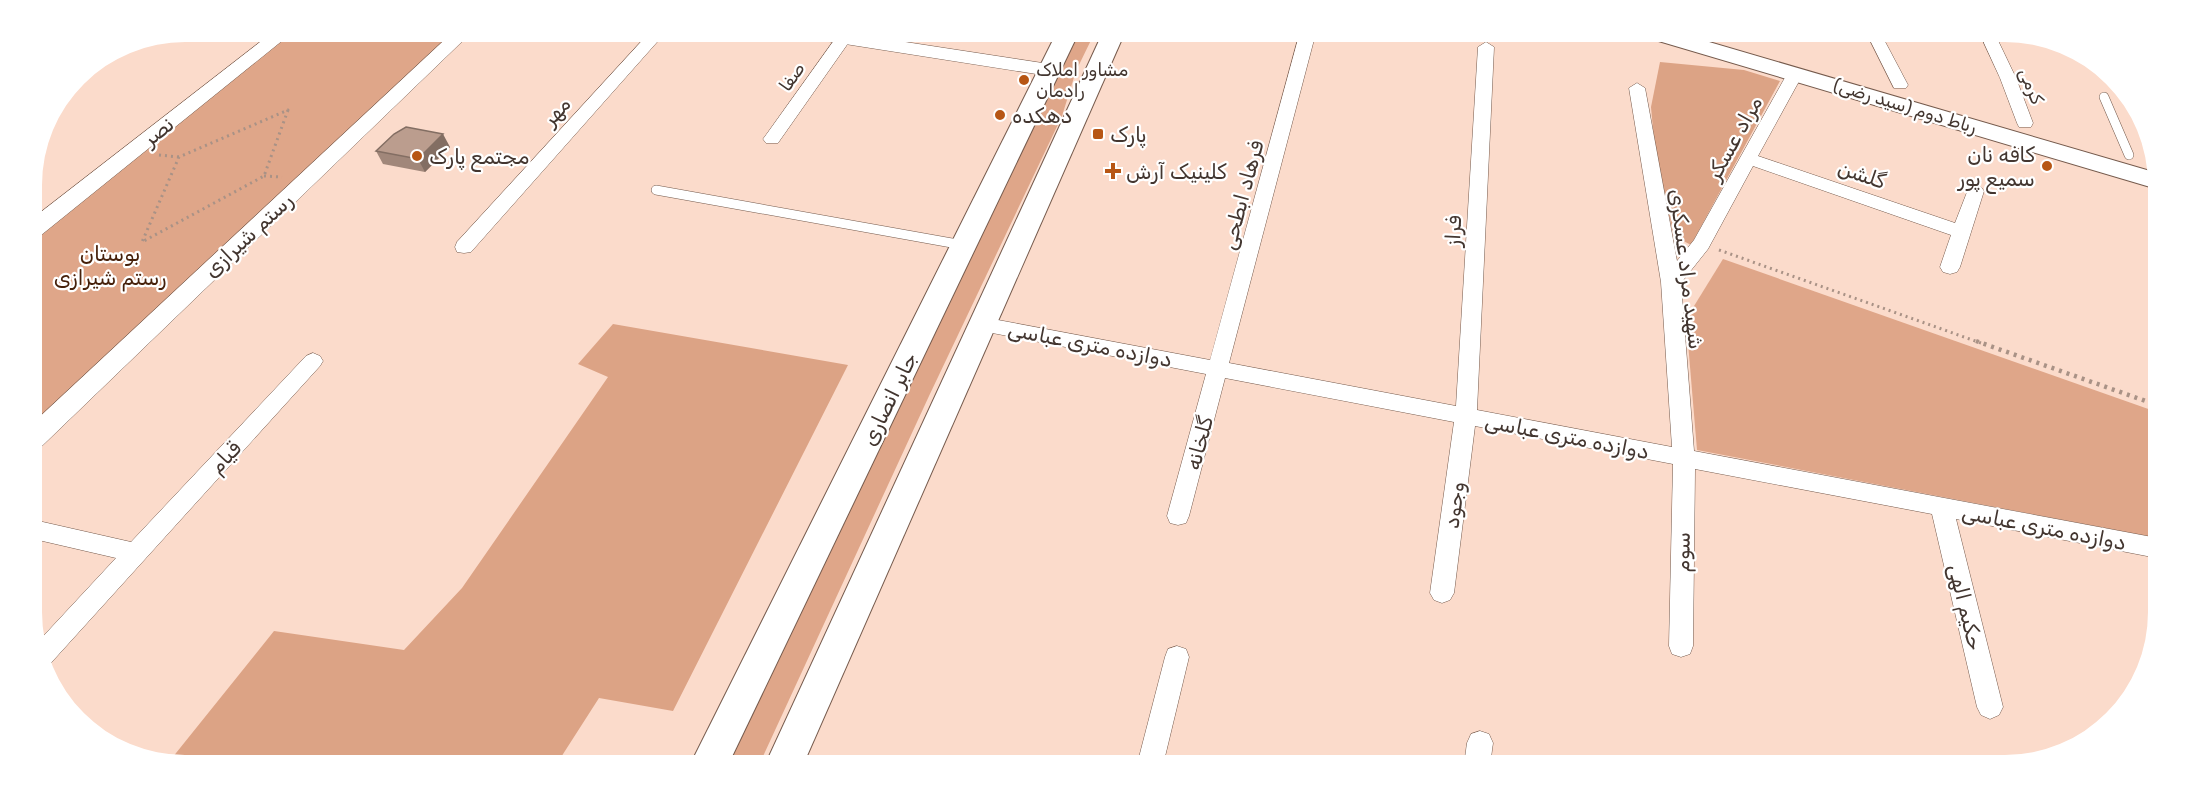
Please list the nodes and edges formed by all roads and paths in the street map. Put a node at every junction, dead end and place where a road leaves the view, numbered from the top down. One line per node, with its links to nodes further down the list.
1 (271, 42): 27 (street, نصر)
2 (452, 42): 40 (street, رستم شیرازی)
3 (649, 42): 32 (street, مهر)
4 (840, 42): 20 (street, صفا)
5 (891, 42): 14 (street)
6 (1063, 42): 14 (main road, جابر انصاری)
7 (1109, 42): 35 (main road)
8 (1305, 42): 37 (street, فرهاد ابطحی)
9 (1687, 42): 15 (main road, رباط دوم (سید رضی))
10 (1758, 42): 16 (main road, رباط دوم (سید رضی))
11 (1878, 42): 16 (street)
12 (1991, 42): 19 (street, کرمی)
13 (1486, 47): 39 (street, فراز)
14 (1048, 70): 31 (main road, جابر انصاری)
15 (1795, 74): 22 (street, مراد عسکر); 24 (main road, رباط دوم (سید رضی))
16 (1900, 85): 19 (main road, رباط دوم (سید رضی))
17 (1637, 88): 34 (street, شهید مراد عسکری)
18 (2104, 97): 21 (lane)
19 (2025, 123): 21 (main road, رباط دوم (سید رضی))
20 (772, 139)
21 (2129, 155): 23 (main road, رباط دوم (سید رضی))
22 (1749, 159): 28 (street, گلشن); 30 (street, مراد عسکر)
23 (2146, 160)
24 (2148, 178)
25 (656, 190): 31 (lane)
26 (1975, 191): 28 (street)
27 (42, 223)
28 (1962, 232): 33 (street)
29 (142, 242): 29 (path)
30 (1701, 244): 34 (street, مراد عسکر); 38 (path)
31 (964, 245): 52 (main road, جابر انصاری)
32 (464, 247)
33 (1950, 267)
34 (1671, 282): 41 (street, شهید مراد عسکری)
35 (982, 324): 37 (street, دوازده متری عباسی); 53 (main road)
36 (313, 361): 46 (street, قیام)
37 (1219, 369): 39 (street, دوازده متری عباسی); 43 (street, گلخانه)
38 (2148, 402)
39 (1466, 416): 41 (street, دوازده متری عباسی); 47 (street, وجود)
40 (42, 430)
41 (1683, 458): 42 (street, دوازده متری عباسی); 48 (street, سوم)
42 (1942, 507): 45 (street, دوازده متری عباسی); 51 (street, حکیم الهی)
43 (1178, 516)
44 (42, 531): 46 (street)
45 (2148, 546)
46 (136, 553): 49 (street, قیام)
47 (1442, 593)
48 (1681, 646)
49 (47, 649)
50 (1177, 657): 54 (street)
51 (1990, 707)
52 (715, 755)
53 (788, 755)
54 (1152, 755)

